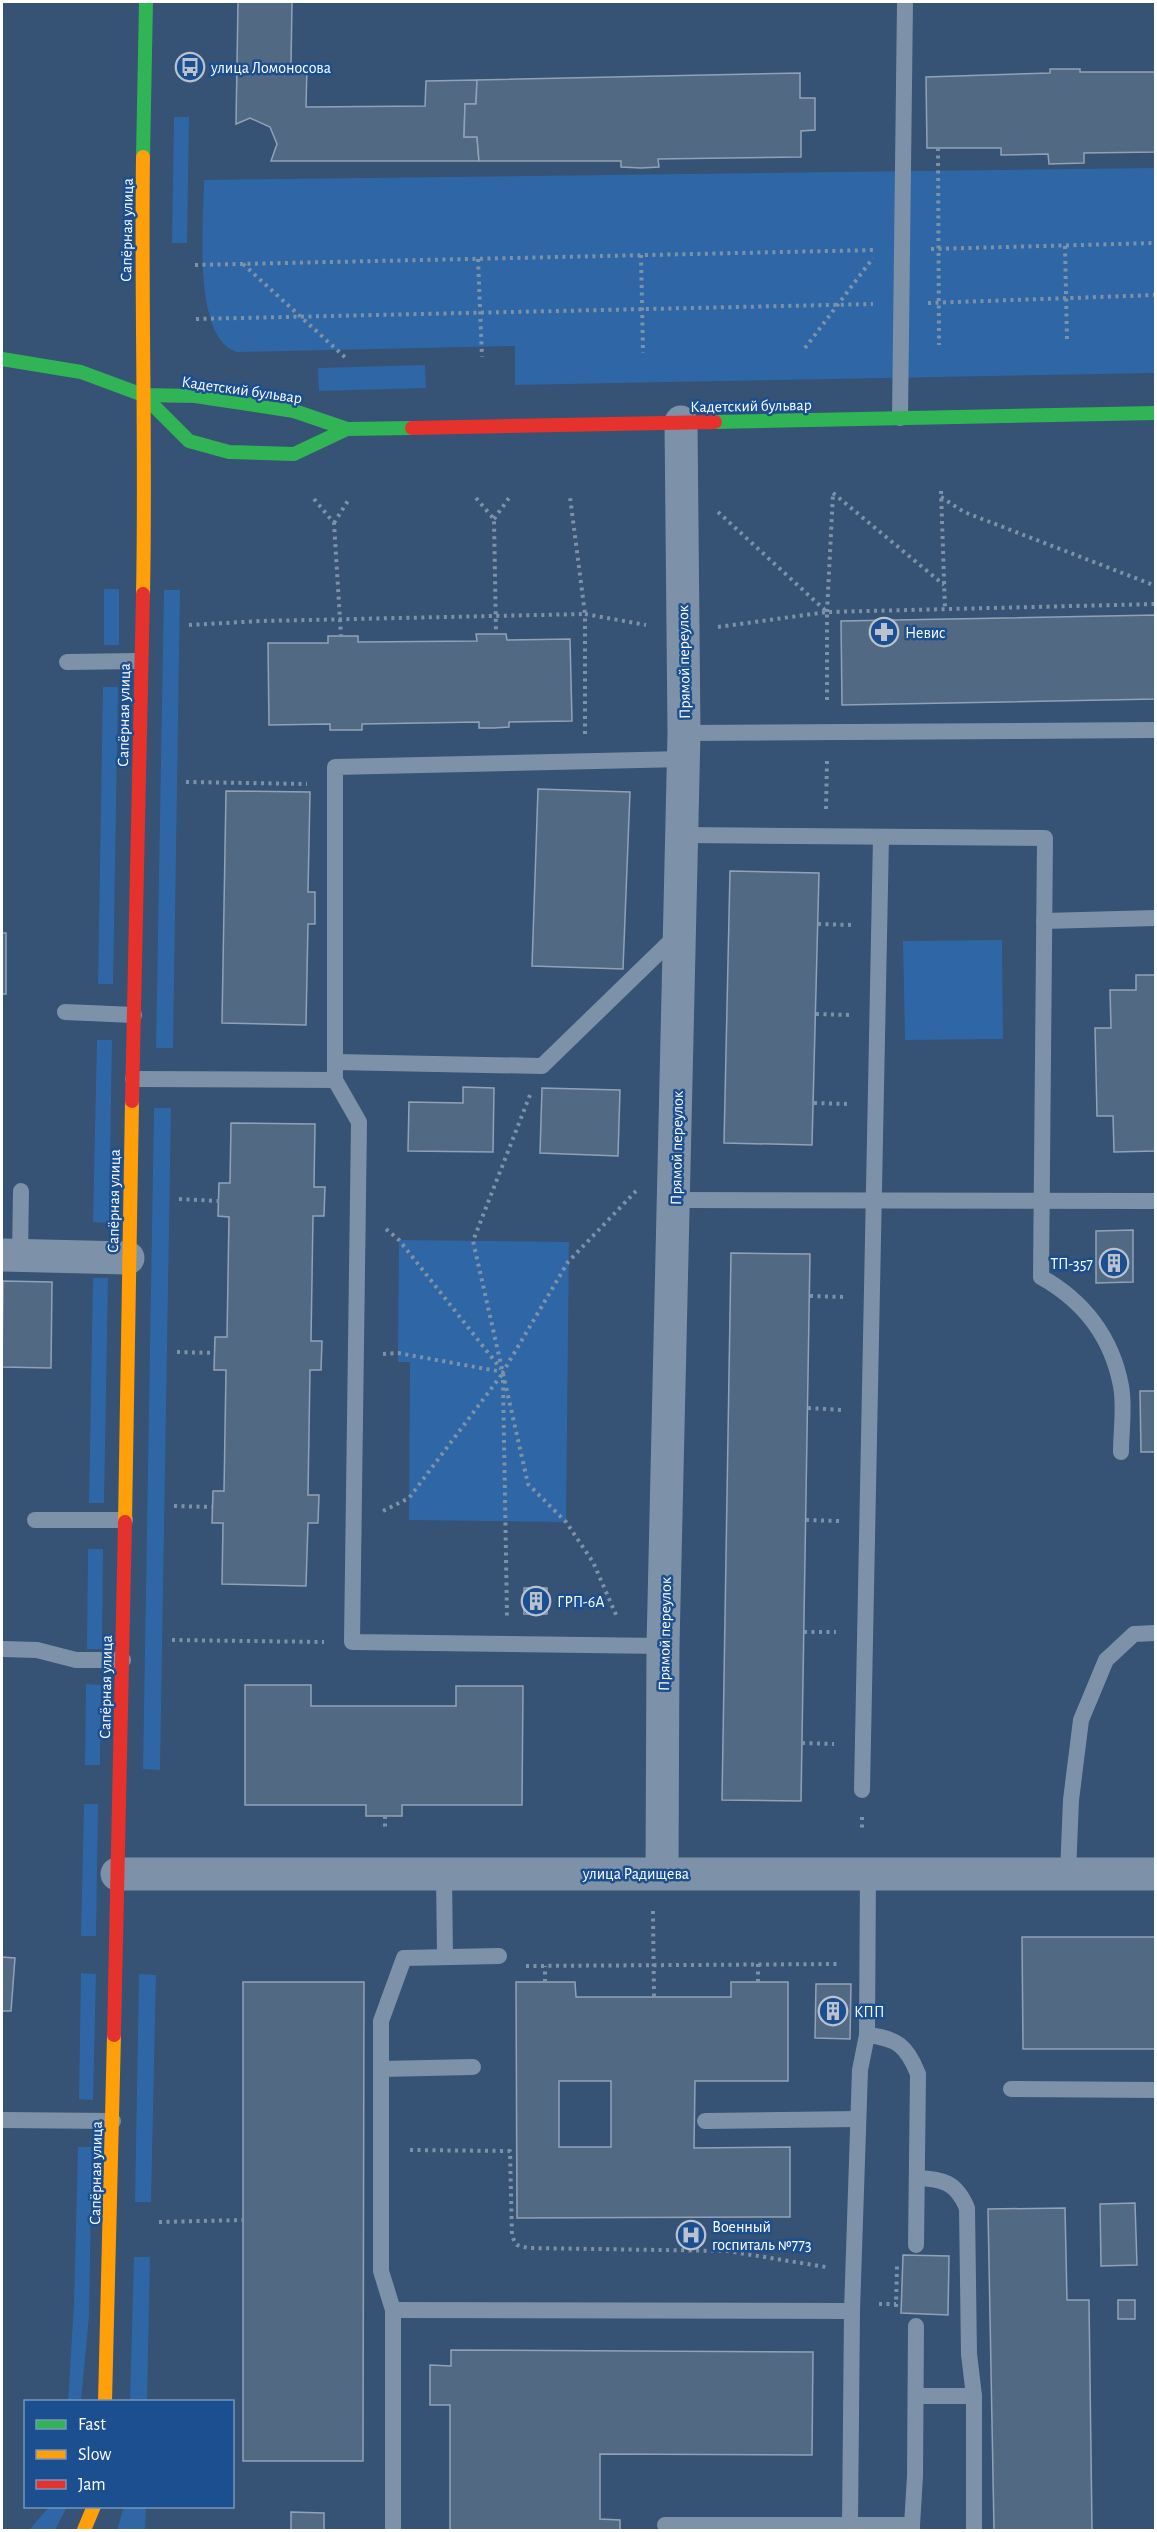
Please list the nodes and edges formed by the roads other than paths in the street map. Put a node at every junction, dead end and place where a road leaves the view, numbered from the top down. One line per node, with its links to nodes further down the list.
1 (146, 2): 4 (street, Сапёрная улица)
2 (905, 2): 6 (lane)
3 (2, 359): 4 (street)
4 (143, 395): 8 (street, Кадетский бульвар); 8 (street, Кадетский бульвар); 9 (street, Сапёрная улица)
5 (1155, 413): 6 (street, Кадетский бульвар)
6 (900, 418): 7 (street, Кадетский бульвар)
7 (681, 422): 8 (street, Кадетский бульвар); 12 (street, Прямой переулок)
8 (347, 429)
9 (140, 661): 10 (lane); 19 (street, Сапёрная улица)
10 (67, 662)
11 (1155, 730): 12 (lane)
12 (684, 746): 13 (street, Прямой переулок); 20 (lane)
13 (682, 835): 14 (lane); 17 (street, Прямой переулок)
14 (881, 837): 16 (lane); 26 (lane)
15 (1155, 918): 16 (lane)
16 (1044, 921): 27 (lane)
17 (680, 932): 20 (lane); 24 (street, Прямой переулок)
18 (65, 1012): 19 (lane)
19 (134, 1015): 21 (street, Сапёрная улица)
20 (335, 1062): 22 (lane)
21 (133, 1079): 22 (lane); 29 (street, Сапёрная улица)
22 (335, 1080): 34 (lane)
23 (21, 1191): 28 (lane)
24 (675, 1200): 26 (lane); 34 (street, Прямой переулок)
25 (1155, 1201): 27 (lane)
26 (873, 1202): 27 (lane); 37 (lane)
27 (1042, 1202): 30 (lane)
28 (11, 1256): 29 (street)
29 (128, 1258): 32 (street, Сапёрная улица)
30 (1121, 1452)
31 (35, 1520): 32 (lane)
32 (124, 1520): 36 (street, Сапёрная улица)
33 (1155, 1633): 40 (lane)
34 (663, 1646): 38 (street, Прямой переулок)
35 (2, 1649): 36 (lane)
36 (123, 1660): 41 (street, Сапёрная улица)
37 (862, 1790)
38 (662, 1873): 39 (street, улица Радищева); 42 (street, улица Радищева)
39 (868, 1873): 40 (street, улица Радищева); 46 (lane)
40 (1068, 1873): 43 (street, улица Радищева)
41 (117, 1874): 42 (street, улица Радищева); 53 (street, Сапёрная улица)
42 (444, 1874): 45 (lane)
43 (1155, 1874)
44 (499, 1956): 45 (lane)
45 (445, 1957): 48 (lane)
46 (867, 2035): 51 (lane); 55 (lane)
47 (473, 2067): 48 (lane)
48 (381, 2069): 57 (lane)
49 (1011, 2089): 50 (lane)
50 (1155, 2090)
51 (858, 2119): 54 (lane); 58 (lane)
52 (2, 2120): 53 (lane)
53 (113, 2121): 62 (street, Сапёрная улица)
54 (705, 2121)
55 (917, 2178): 56 (lane); 61 (lane)
56 (916, 2246)
57 (393, 2310): 58 (lane); 68 (lane)
58 (852, 2311): 64 (lane)
59 (916, 2326): 60 (lane)
60 (916, 2396): 61 (lane); 66 (lane)
61 (974, 2396): 69 (lane)
62 (105, 2400)
63 (93, 2508): 67 (street)
64 (850, 2524): 65 (lane); 66 (lane)
65 (665, 2525)
66 (912, 2528)
67 (84, 2530)
68 (393, 2530)
69 (974, 2530)

